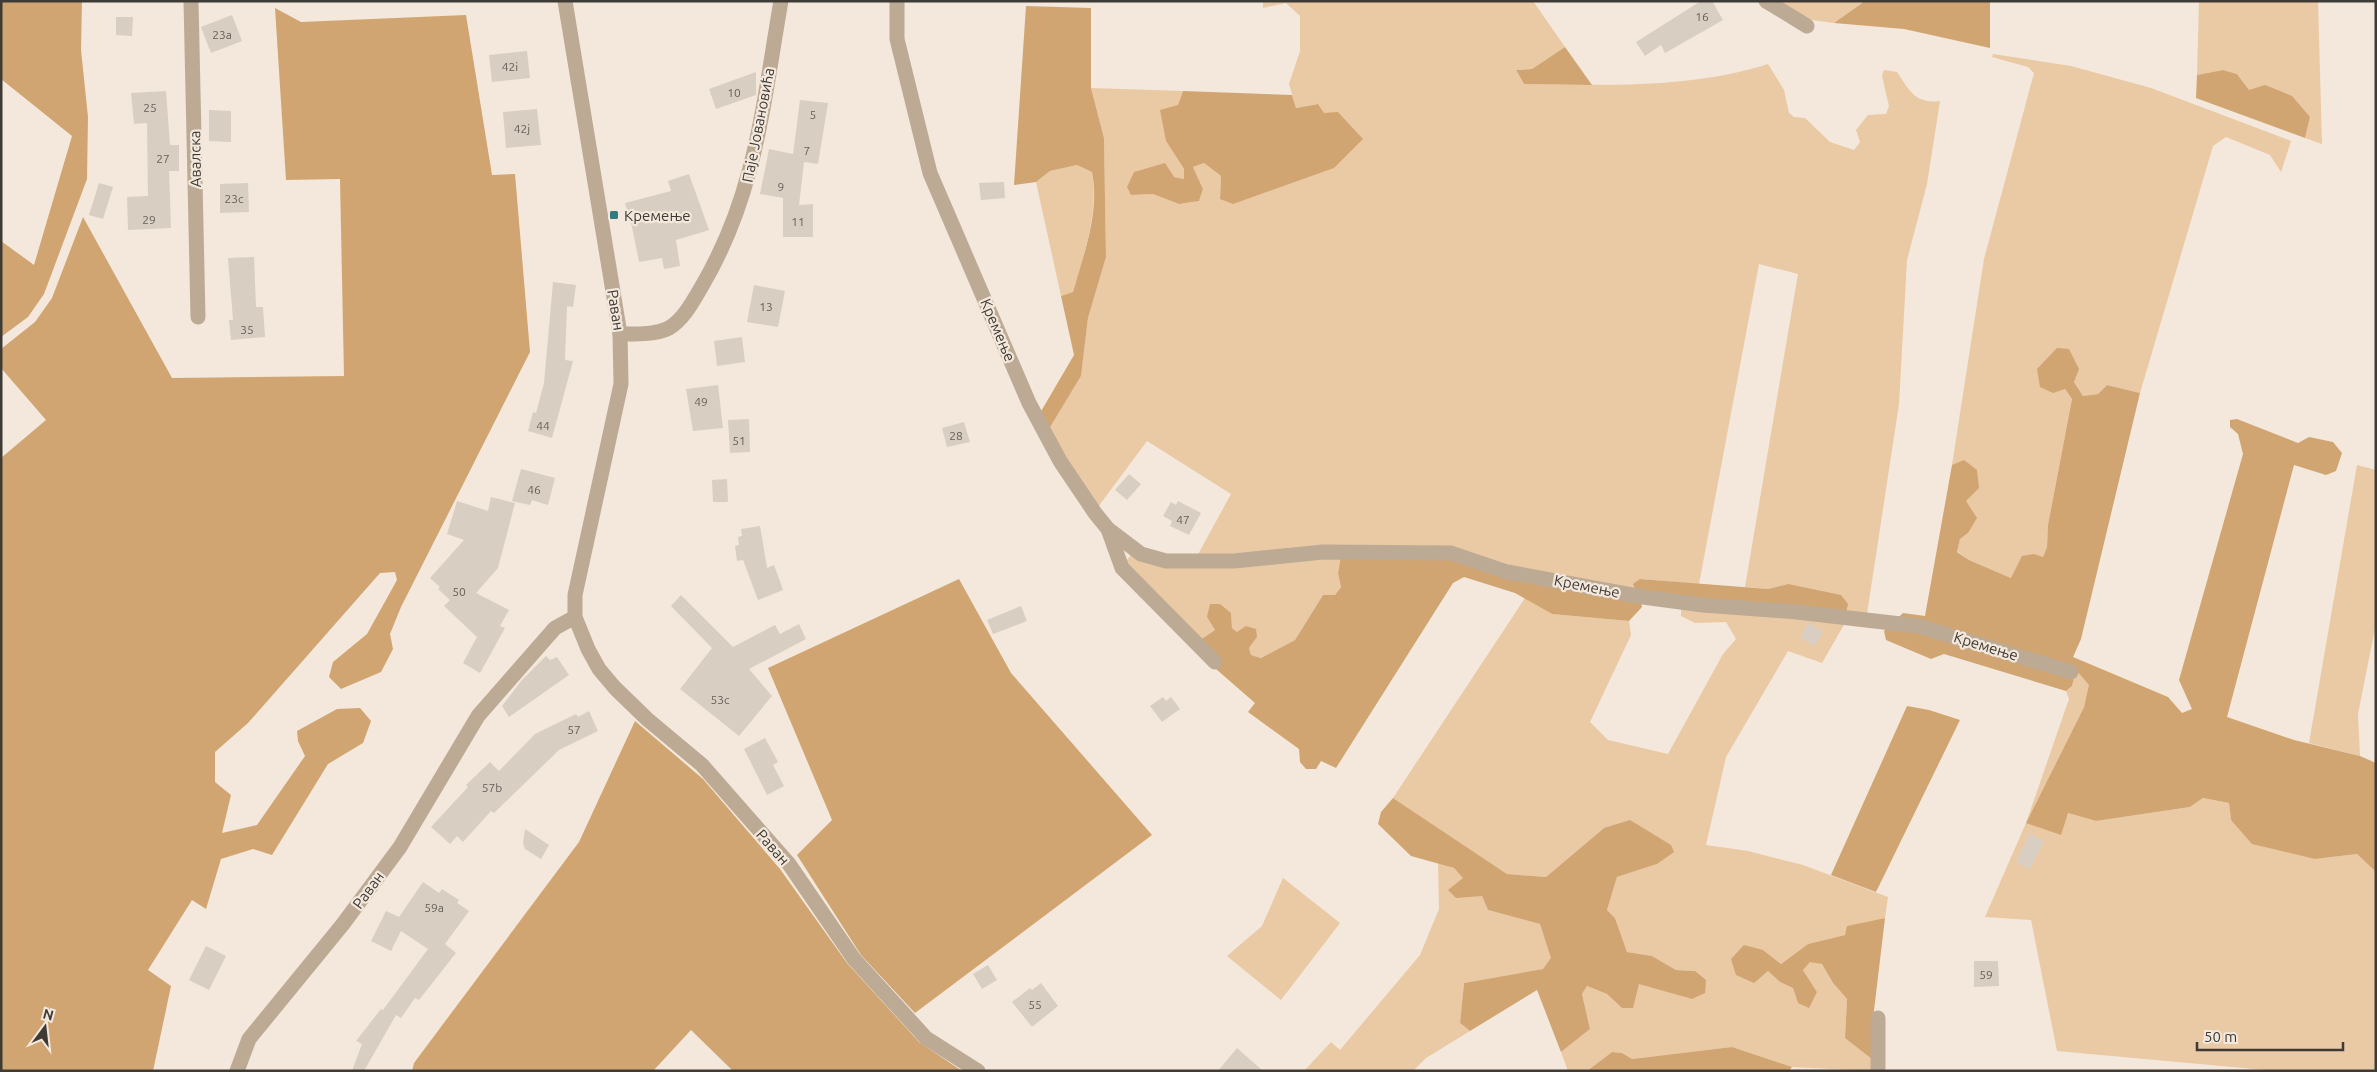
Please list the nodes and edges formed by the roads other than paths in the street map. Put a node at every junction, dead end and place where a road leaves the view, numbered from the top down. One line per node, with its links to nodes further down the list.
1 (191, 1): 7 (street, Авалска)
2 (566, 1): 8 (street, Раван)
3 (781, 1): 8 (street, Паје Јовановића)
4 (897, 1): 9 (street, Кремење)
5 (1766, 1): 6 (street)
6 (1807, 26)
7 (198, 317)
8 (620, 334): 10 (street, Раван)
9 (1108, 529): 11 (street, Кремење); 12 (street, Кремење)
10 (575, 617): 14 (street, Раван); 15 (street, Раван)
11 (1215, 662)
12 (2071, 672)
13 (1878, 1018): 16 (street)
14 (237, 1071)
15 (978, 1071)
16 (1878, 1071)

